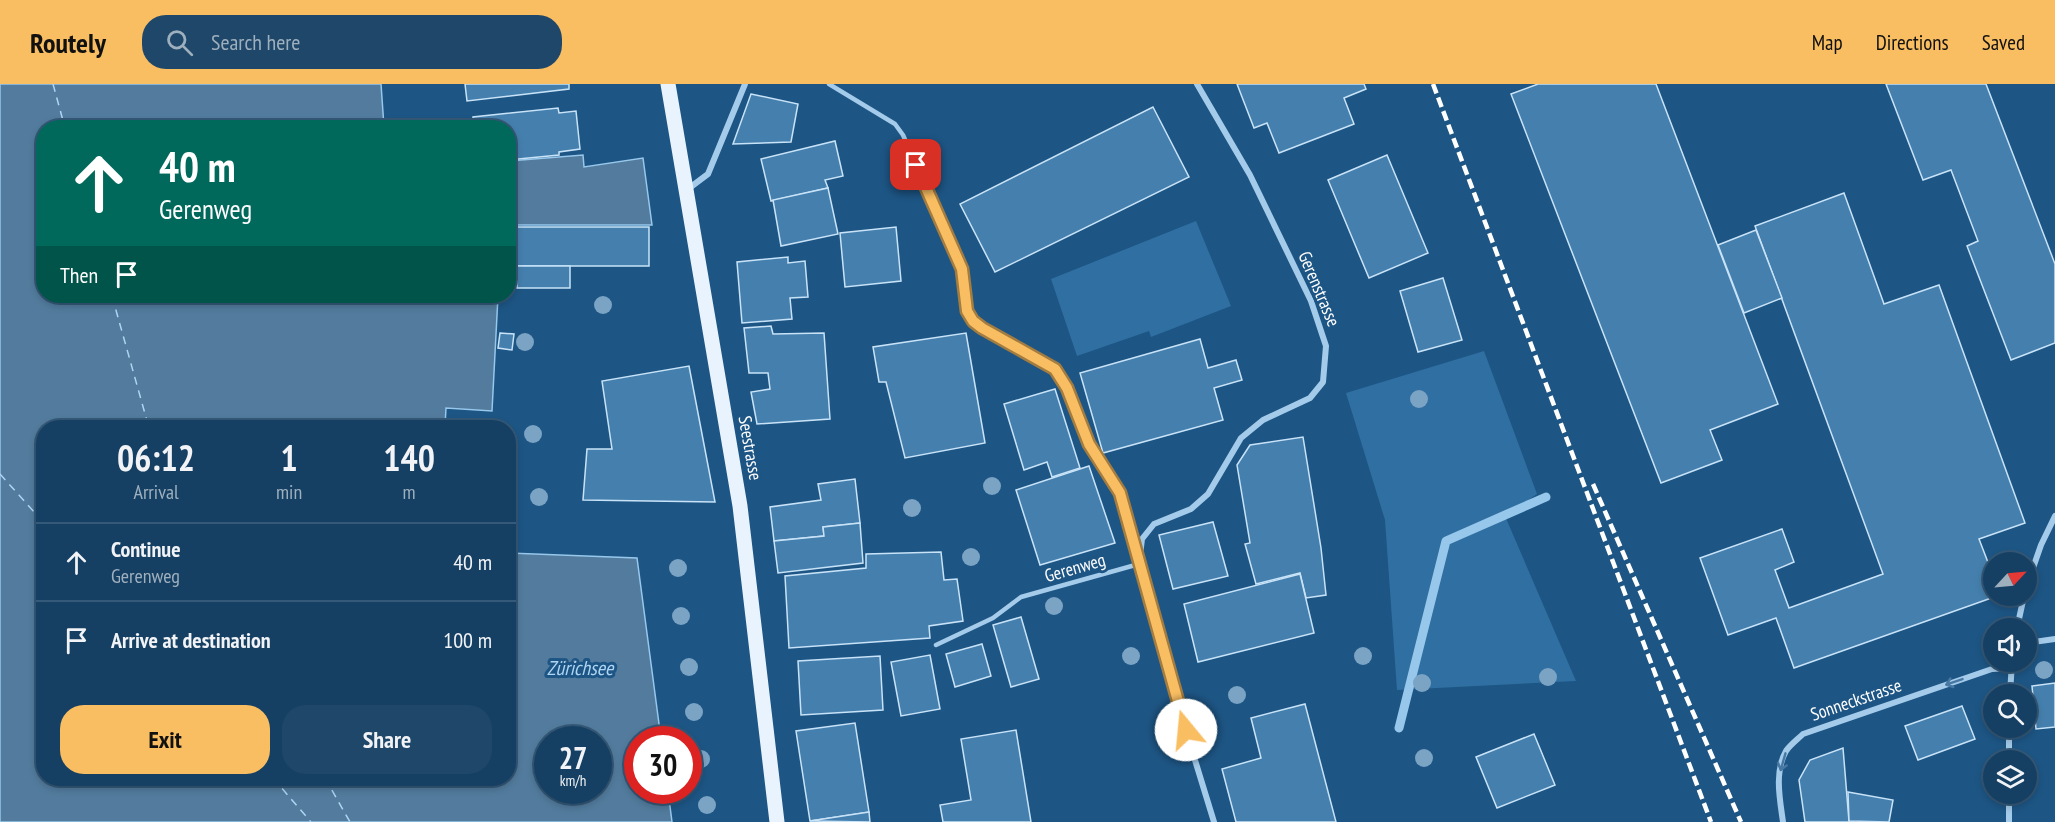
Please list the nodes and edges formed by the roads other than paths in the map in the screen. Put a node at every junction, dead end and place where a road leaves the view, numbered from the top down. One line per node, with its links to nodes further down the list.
1 (668, 84): 5 (main road, Seestrasse)
2 (746, 84): 5 (street)
3 (829, 84): 8 (lane)
4 (1197, 84): 8 (street, Gerenstrasse)
5 (687, 190): 14 (main road, Seestrasse)
6 (2055, 516): 7 (street)
7 (2037, 556)
8 (1139, 564): 11 (lane, Gerenweg); 15 (street, Gerenstrasse)
9 (2055, 639): 10 (street)
10 (2037, 641)
11 (936, 645)
12 (1983, 672): 16 (street, Sonneckstrasse, one-way to 16)
13 (2009, 804): 17 (street)
14 (777, 822)
15 (1214, 822)
16 (1782, 822)
17 (2009, 822)

